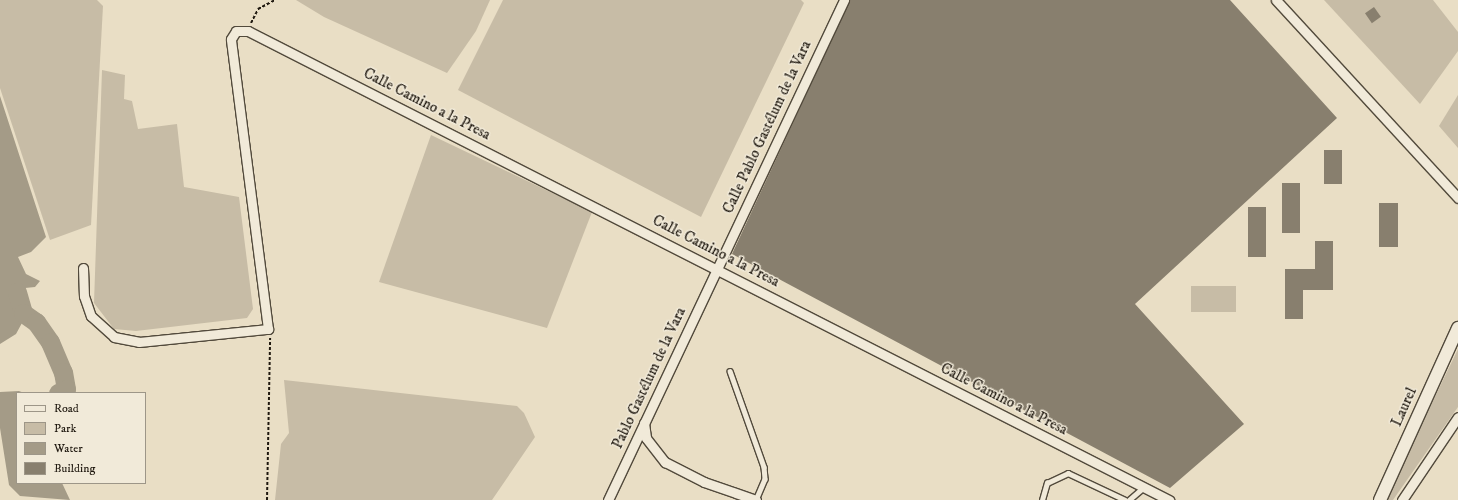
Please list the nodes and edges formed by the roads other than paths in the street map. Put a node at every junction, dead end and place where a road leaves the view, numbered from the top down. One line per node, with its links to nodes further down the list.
1 (844, 0): 4 (street, Calle Pablo Gastélum de la Vara)
2 (1276, 0): 3 (street)
3 (1458, 198)
4 (716, 267): 5 (street, Calle Camino a la Presa); 9 (street, Pablo Gastélum de la Vara); 10 (street, Calle Camino a la Presa)
5 (83, 268)
6 (1458, 328): 17 (street, Laurel)
7 (730, 371): 12 (lane)
8 (1458, 417): 18 (street)
9 (644, 422): 11 (street, Pablo Gastélum de la Vara); 12 (street)
10 (1144, 487): 15 (lane); 16 (street, Calle Camino a la Presa)
11 (608, 500)
12 (756, 500)
13 (1042, 500): 14 (lane)
14 (1125, 500)
15 (1129, 500)
16 (1169, 500)
17 (1380, 500)
18 (1402, 500)

